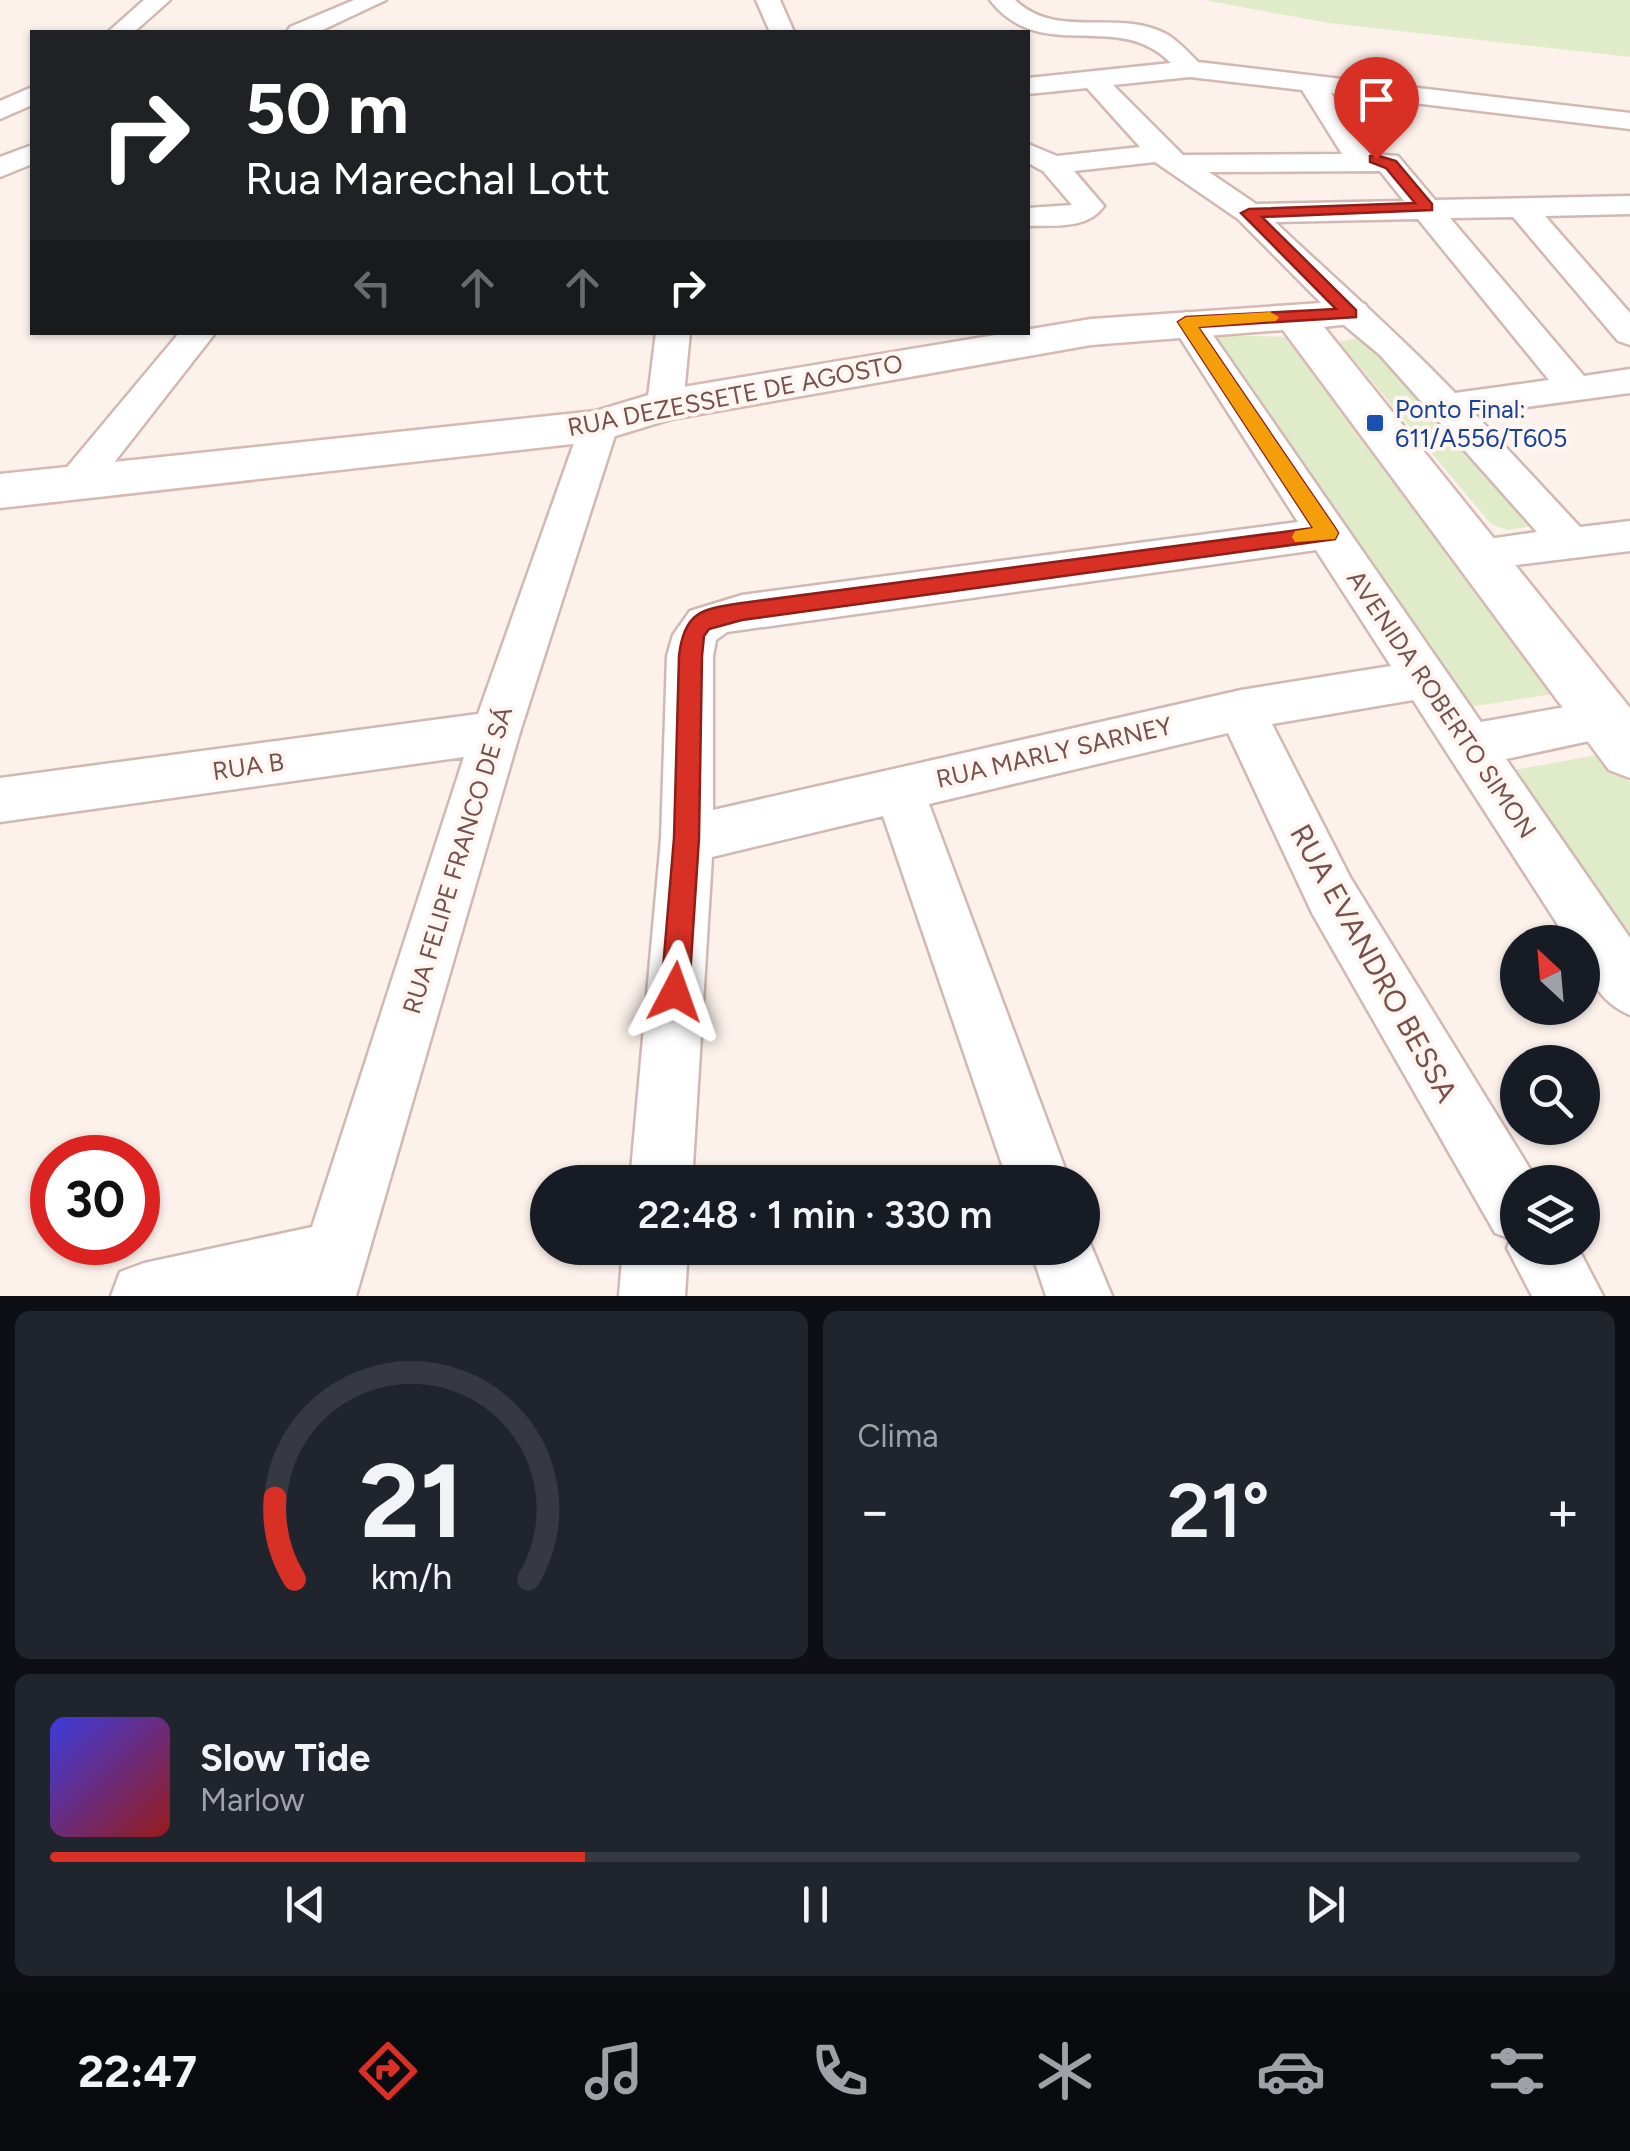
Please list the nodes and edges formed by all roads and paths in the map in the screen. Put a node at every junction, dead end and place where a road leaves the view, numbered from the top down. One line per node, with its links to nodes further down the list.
1 (158, 0): 5 (street)
2 (374, 0): 6 (street)
3 (768, 0): 7 (street)
4 (1002, 0): 8 (street)
5 (122, 30)
6 (304, 30)
7 (781, 30)
8 (1190, 69): 9 (street); 10 (street)
9 (1094, 80): 11 (street); 17 (street)
10 (1311, 83): 14 (street); 18 (street)
11 (1030, 86)
12 (30, 97): 13 (street)
13 (0, 112)
14 (1630, 121)
15 (30, 155): 19 (street)
16 (1040, 158): 17 (street); 24 (street)
17 (1170, 159): 18 (street); 23 (street)
18 (1360, 160): 22 (street)
19 (0, 168)
20 (1630, 205): 21 (street)
21 (1520, 206): 22 (street); 28 (street)
22 (1427, 207): 23 (street); 32 (street)
23 (1249, 213): 25 (street)
24 (1030, 217)
25 (1350, 313): 26 (street, RUA DEZESSETE DE AGOSTO); 34 (street)
26 (1293, 316): 27 (street, RUA DEZESSETE DE AGOSTO); 41 (street)
27 (1186, 322): 33 (street, RUA DEZESSETE DE AGOSTO); 38 (street, AVENIDA ROBERTO SIMON)
28 (1630, 334)
29 (197, 335): 36 (street)
30 (673, 335): 33 (street)
31 (1630, 381): 32 (street)
32 (1576, 390): 34 (street)
33 (666, 405): 35 (street, RUA DEZESSETE DE AGOSTO)
34 (1447, 406): 40 (street)
35 (599, 426): 36 (street, RUA DEZESSETE DE AGOSTO); 44 (street, RUA FELIPE FRANCO DE SÁ)
36 (77, 482): 37 (street, RUA DEZESSETE DE AGOSTO)
37 (0, 491)
38 (1328, 533): 42 (street, AVENIDA ROBERTO SIMON); 49 (street)
39 (1630, 536): 40 (street)
40 (1571, 543): 41 (street)
41 (1476, 554): 45 (street)
42 (1425, 679): 43 (street, RUA MARLY SARNEY); 46 (street, AVENIDA ROBERTO SIMON)
43 (1241, 710): 47 (street, RUA MARLY SARNEY); 53 (street, RUA EVANDRO BESSA)
44 (496, 732): 48 (street, RUA B); 57 (street, RUA FELIPE FRANCO DE SÁ)
45 (1618, 736): 46 (street)
46 (1469, 745): 50 (street, AVENIDA ROBERTO SIMON)
47 (898, 787): 49 (street, RUA MARLY SARNEY); 52 (street)
48 (0, 800)
49 (686, 838): 51 (street)
50 (1630, 987)
51 (661, 1165)
52 (1033, 1165)
53 (1500, 1180)
54 (655, 1265): 59 (street)
55 (1068, 1265): 60 (street)
56 (1551, 1265): 61 (street)
57 (329, 1275): 58 (street)
58 (144, 1296)
59 (652, 1296)
60 (1079, 1296)
61 (1570, 1296)

